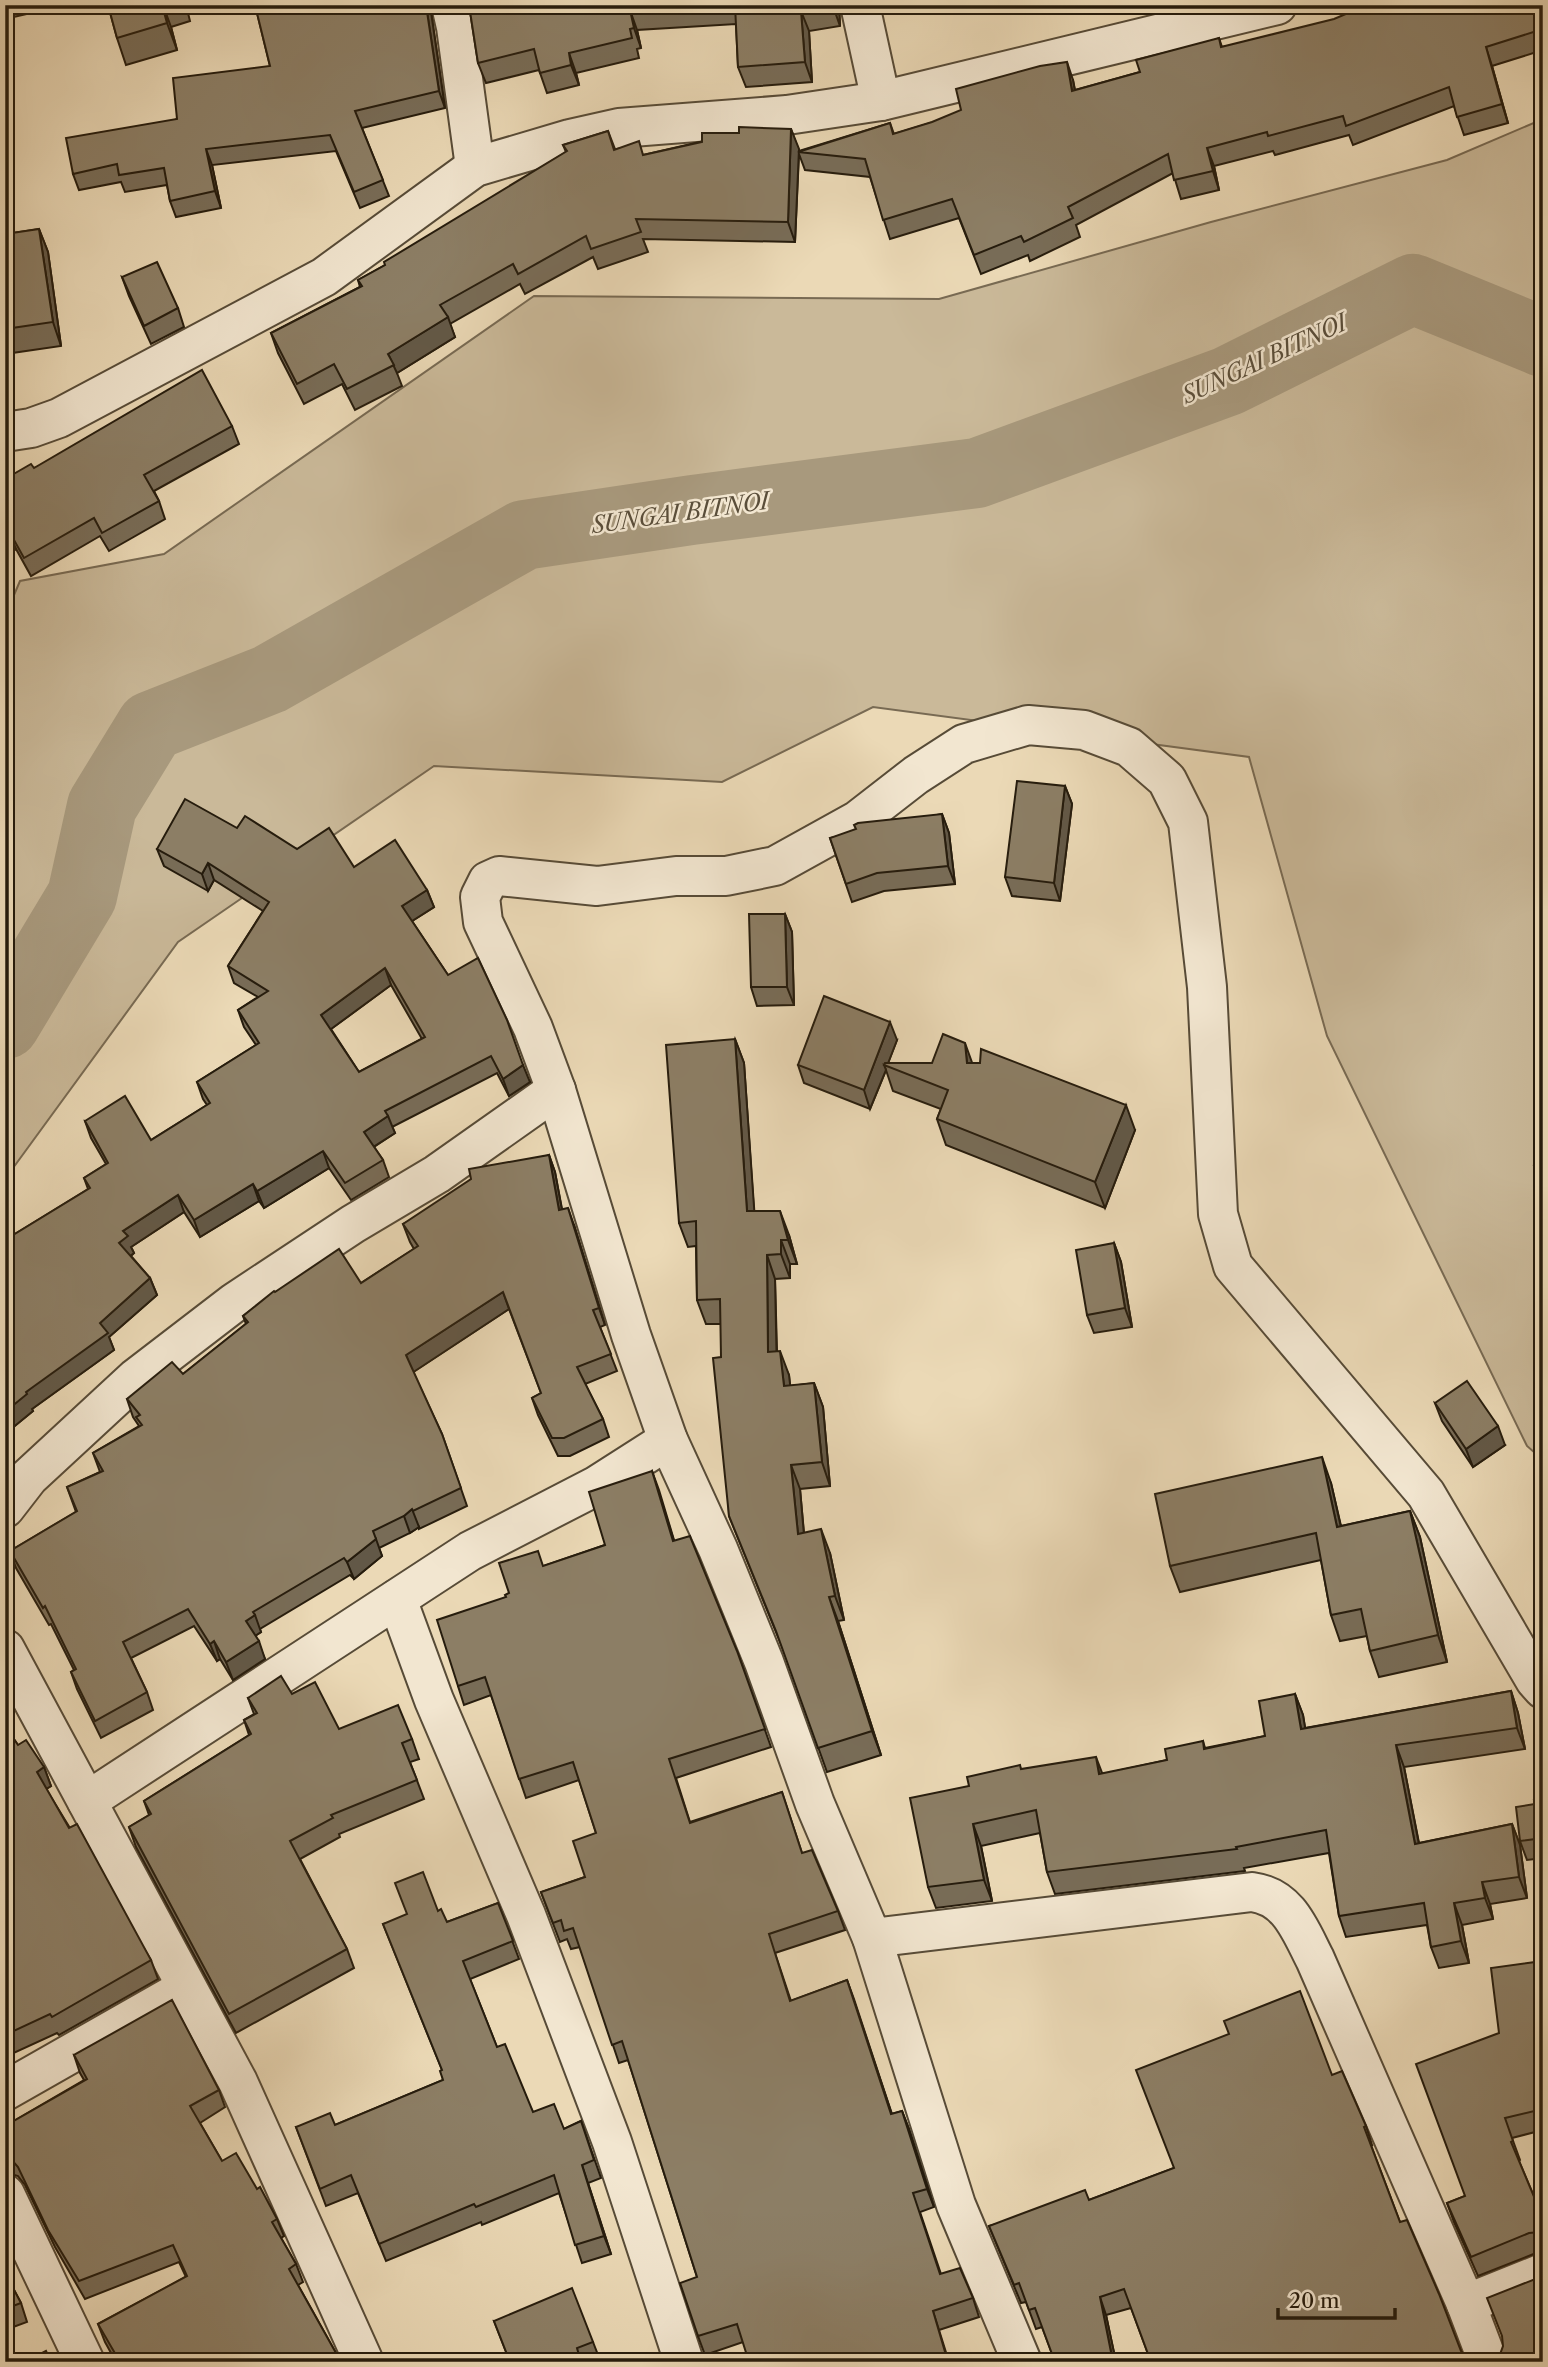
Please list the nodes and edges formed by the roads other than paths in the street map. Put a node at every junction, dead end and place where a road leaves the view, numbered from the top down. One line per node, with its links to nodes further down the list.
1 (450, 5): 5 (street)
2 (860, 5): 4 (street)
3 (1277, 5): 4 (street)
4 (881, 101): 5 (street)
5 (475, 167): 6 (street)
6 (5, 432)
7 (556, 1090): 8 (street); 9 (street); 12 (street)
8 (668, 1440): 10 (street); 14 (street)
9 (5, 1508)
10 (397, 1599): 13 (street); 22 (street)
11 (10, 1670): 13 (street)
12 (1543, 1689)
13 (87, 1801): 15 (street)
14 (872, 1938): 19 (street); 23 (street)
15 (186, 1989): 16 (street); 21 (street)
16 (5, 2091)
17 (5, 2194): 20 (street)
18 (1543, 2273): 19 (street)
19 (1466, 2304): 24 (street)
20 (85, 2362)
21 (364, 2362)
22 (684, 2362)
23 (1022, 2362)
24 (1488, 2362)

